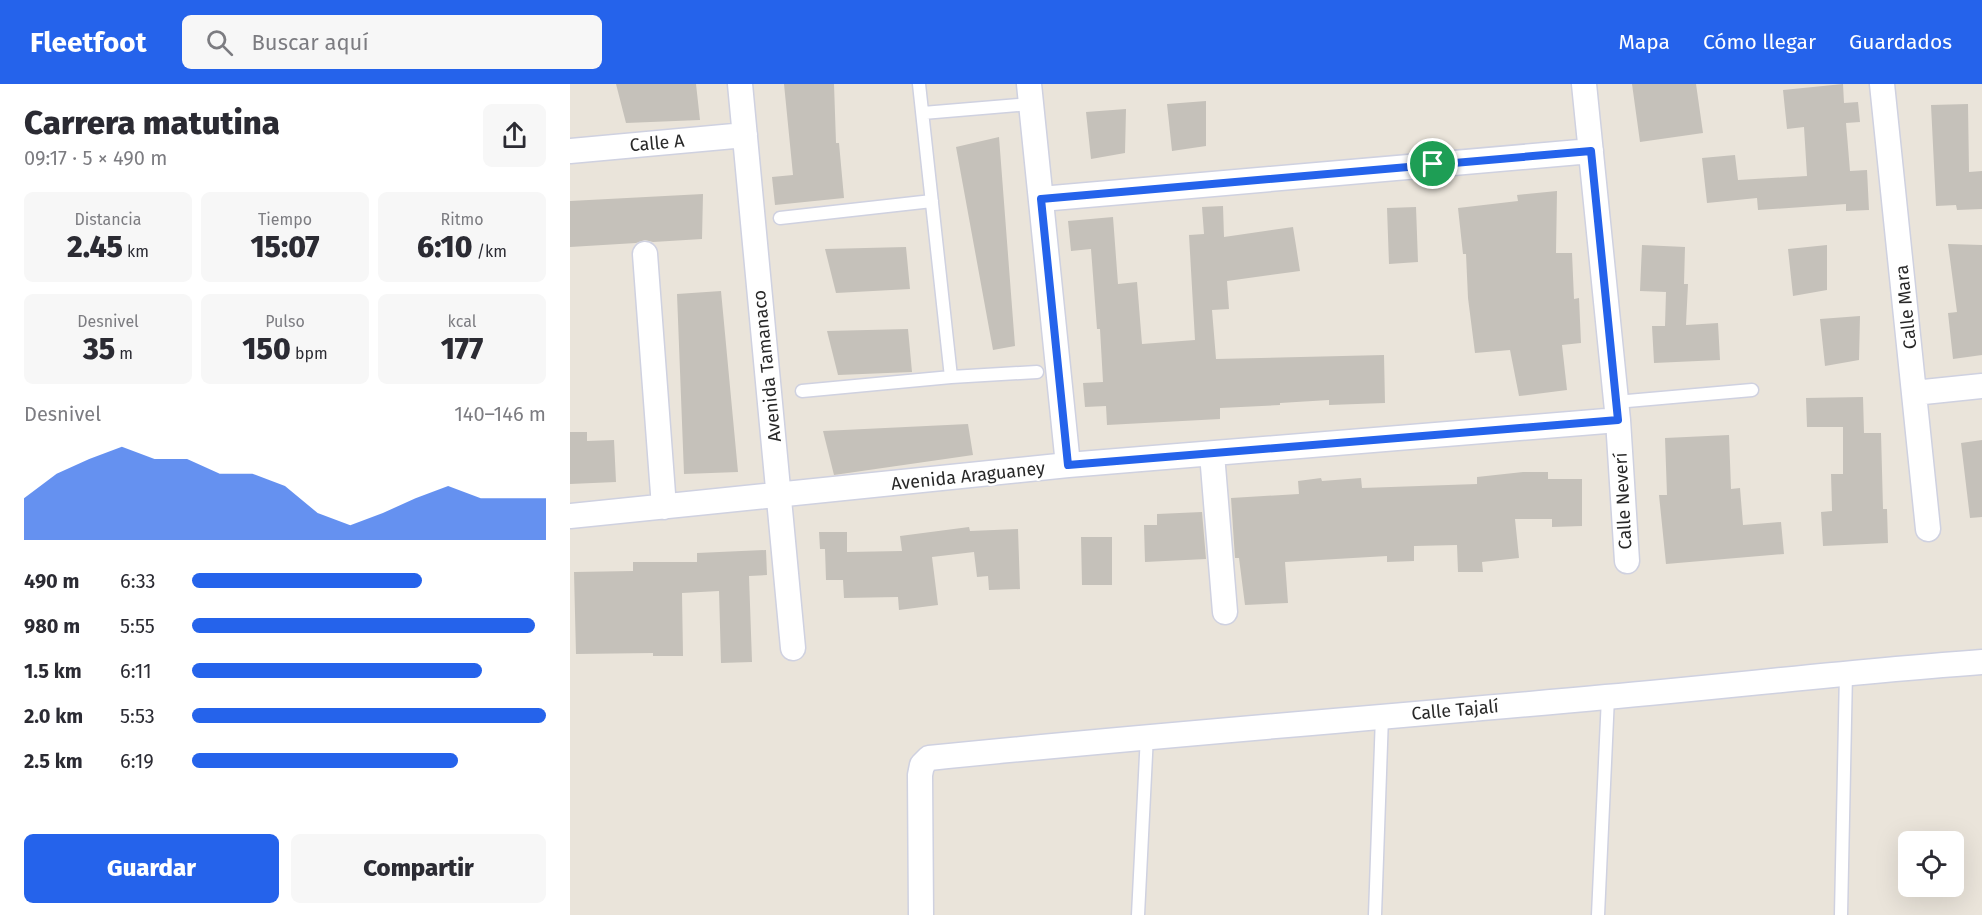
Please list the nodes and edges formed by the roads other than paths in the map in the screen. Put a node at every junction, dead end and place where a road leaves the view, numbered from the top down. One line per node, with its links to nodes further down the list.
1 (740, 84): 7 (street, Avenida Tamanaco)
2 (919, 84): 6 (lane)
3 (1584, 84): 9 (street, Calle Neverí)
4 (1882, 84): 19 (street, Calle Mara)
5 (1030, 94): 6 (lane); 10 (street)
6 (923, 113): 11 (lane)
7 (745, 135): 8 (street, Calle A); 23 (street, Avenida Tamanaco)
8 (570, 151)
9 (1591, 151): 10 (street); 20 (street, Calle Neverí)
10 (1041, 199): 22 (street)
11 (932, 201): 12 (lane); 15 (lane)
12 (780, 218)
13 (645, 254): 24 (street)
14 (1037, 372): 15 (lane)
15 (951, 377): 18 (lane)
16 (1982, 386): 19 (street)
17 (1752, 390): 20 (lane)
18 (802, 391)
19 (1914, 393): 26 (street, Calle Mara)
20 (1617, 411): 21 (street, Avenida Araguaney); 27 (street, Calle Neverí)
21 (1212, 454): 22 (street, Avenida Araguaney); 28 (street)
22 (1068, 465): 23 (street, Avenida Araguaney)
23 (780, 495): 24 (street, Avenida Araguaney); 29 (street, Avenida Tamanaco)
24 (664, 507): 25 (street, Avenida Araguaney)
25 (570, 516)
26 (1928, 530)
27 (1627, 561)
28 (1225, 612)
29 (793, 648)
30 (1982, 662): 31 (street, Calle Tajalí)
31 (1846, 672): 32 (street, Calle Tajalí); 39 (lane)
32 (1608, 697): 33 (street, Calle Tajalí); 38 (lane)
33 (1382, 716): 34 (street, Calle Tajalí); 37 (lane)
34 (1147, 735): 35 (street, Calle Tajalí); 36 (lane)
35 (921, 915)
36 (1138, 915)
37 (1375, 915)
38 (1598, 915)
39 (1841, 915)

